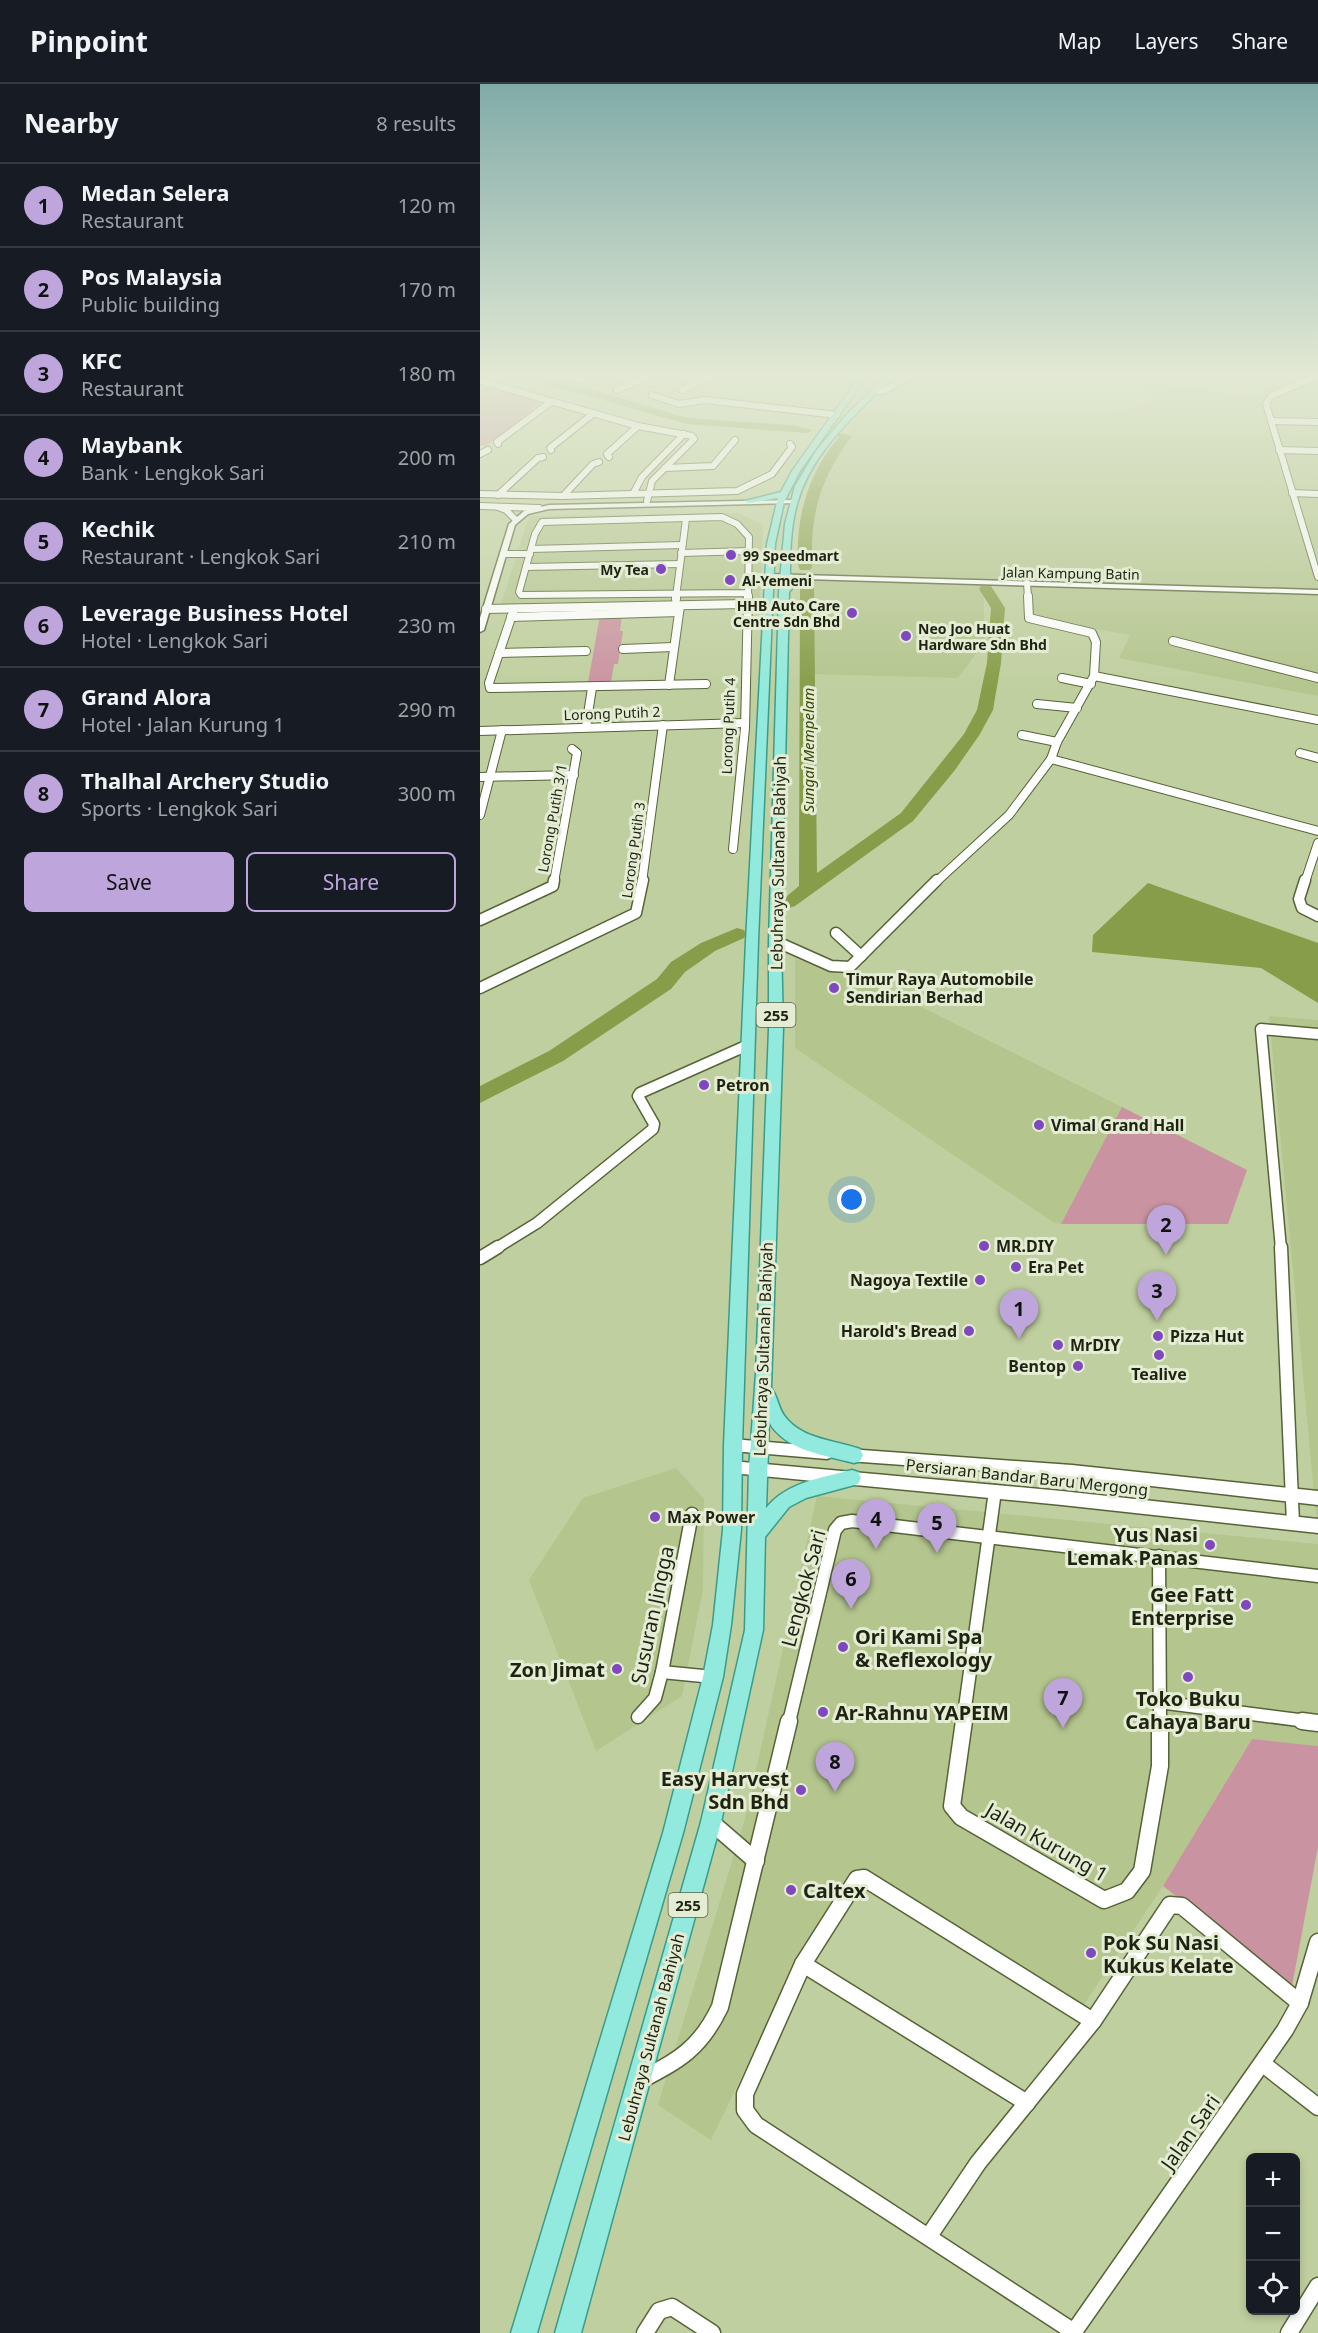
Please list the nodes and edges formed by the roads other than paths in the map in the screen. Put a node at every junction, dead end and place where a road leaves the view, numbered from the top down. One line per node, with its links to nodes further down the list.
1 (513, 481): 14 (street)
2 (578, 481): 15 (street)
3 (640, 481): 11 (street)
4 (652, 481): 12 (street)
5 (757, 481): 12 (street)
6 (793, 481): 17 (main road, Lebuhraya Sultanah Bahiyah / 255)
7 (804, 481): 18 (main road, Lebuhraya Sultanah Bahiyah / 255)
8 (1288, 481): 9 (street)
9 (1292, 493): 13 (street); 34 (street)
10 (480, 494): 14 (street)
11 (633, 494): 12 (street); 15 (street)
12 (649, 494): 21 (street)
13 (1318, 494)
14 (498, 495): 15 (street)
15 (563, 496)
16 (745, 503): 17 (main road); 17 (main road); 21 (street)
17 (780, 504): 18 (street); 36 (main road, Lebuhraya Sultanah Bahiyah / 255)
18 (793, 504): 32 (main road, Lebuhraya Sultanah Bahiyah / 255)
19 (480, 506): 22 (street)
20 (614, 506): 21 (street); 23 (street); 25 (street)
21 (645, 506)
22 (498, 507): 23 (street); 24 (street)
23 (539, 508): 24 (street)
24 (515, 519): 30 (street)
25 (610, 519): 26 (street); 29 (street)
26 (686, 519): 27 (street); 28 (street)
27 (682, 549): 28 (street); 29 (street); 31 (street)
28 (749, 551): 40 (street, Lorong Putih 4)
29 (530, 552): 30 (street); 33 (street)
30 (503, 554): 44 (street)
31 (680, 564): 33 (street); 41 (street)
32 (785, 564): 35 (main road); 37 (main road, Lebuhraya Sultanah Bahiyah / 255)
33 (526, 567): 41 (street)
34 (1318, 577)
35 (804, 578): 37 (street, Jalan Kampung Batin); 37 (main road); 38 (street, Jalan Kampung Batin)
36 (770, 579): 37 (street, Jalan Kampung Batin); 73 (main road, Lebuhraya Sultanah Bahiyah / 255)
37 (784, 583): 74 (main road, Lebuhraya Sultanah Bahiyah / 255)
38 (1027, 583): 39 (street, Jalan Kampung Batin); 55 (street)
39 (1318, 592)
40 (747, 593): 41 (street); 42 (street, Lorong Putih 4)
41 (677, 594): 43 (street)
42 (746, 604): 43 (street); 62 (street, Lorong Putih 4)
43 (678, 608): 45 (street); 46 (street); 49 (street)
44 (486, 609): 45 (street); 47 (street)
45 (514, 609): 46 (street)
46 (511, 617): 52 (street)
47 (480, 630)
48 (1173, 641): 54 (street)
49 (673, 647): 50 (street); 57 (street)
50 (623, 649)
51 (586, 651): 52 (street)
52 (499, 652): 58 (street)
53 (1062, 678): 55 (street)
54 (1318, 678)
55 (1093, 680): 60 (street); 61 (street)
56 (706, 684): 57 (street)
57 (669, 686): 58 (street)
58 (592, 688): 64 (street)
59 (1037, 704): 60 (street)
60 (1077, 708): 68 (street)
61 (1318, 720)
62 (744, 723): 63 (street, Lorong Putih 2); 81 (street, Lorong Putih 4)
63 (663, 725): 64 (street, Lorong Putih 2); 87 (street, Lorong Putih 3)
64 (586, 727): 66 (street, Lorong Putih 2)
65 (480, 730): 66 (street, Lorong Putih 2)
66 (502, 730): 76 (street)
67 (1022, 735): 68 (street)
68 (1057, 742): 72 (street)
69 (572, 749): 75 (street, Lorong Putih 3/1)
70 (1300, 753): 71 (street)
71 (1318, 758)
72 (1051, 759): 79 (street); 86 (street)
73 (760, 766): 74 (main road); 89 (main road, Lebuhraya Sultanah Bahiyah / 255)
74 (781, 766): 85 (main road, Lebuhraya Sultanah Bahiyah / 255)
75 (574, 775): 76 (street); 83 (street, Lorong Putih 3/1)
76 (491, 776): 77 (street); 78 (street)
77 (480, 777)
78 (480, 815)
79 (1318, 831)
80 (1318, 843): 82 (street)
81 (733, 849)
82 (1318, 916)
83 (480, 920)
84 (836, 933): 86 (street)
85 (775, 941): 86 (street); 91 (main road, Lebuhraya Sultanah Bahiyah / 255)
86 (861, 956)
87 (480, 988)
88 (1318, 1034): 98 (street)
89 (748, 1045): 90 (street); 92 (main road, Lebuhraya Sultanah Bahiyah / 255)
90 (480, 1258)
91 (764, 1373): 93 (main road); 94 (main road, Lebuhraya Sultanah Bahiyah / 255)
92 (733, 1445): 94 (street, Persiaran Bandar Baru Mergong); 95 (main road, Lebuhraya Sultanah Bahiyah / 255)
93 (854, 1455): 94 (street, Persiaran Bandar Baru Mergong); 98 (street, Persiaran Bandar Baru Mergong)
94 (758, 1458): 95 (street, Persiaran Bandar Baru Mergong); 96 (street, Persiaran Bandar Baru Mergong); 103 (main road, Lebuhraya Sultanah Bahiyah / 255)
95 (732, 1467): 108 (main road, Lebuhraya Sultanah Bahiyah / 255)
96 (852, 1478): 97 (street, Persiaran Bandar Baru Mergong); 103 (main road)
97 (995, 1491): 101 (street, Persiaran Bandar Baru Mergong); 104 (street, Jalan Kurung 1)
98 (1292, 1495): 99 (street, Persiaran Bandar Baru Mergong); 101 (street)
99 (1318, 1498)
100 (692, 1514): 107 (street, Susuran Jingga)
101 (1293, 1523): 102 (street, Persiaran Bandar Baru Mergong)
102 (1318, 1526)
103 (757, 1533): 112 (main road, Lebuhraya Sultanah Bahiyah / 255)
104 (988, 1536): 105 (street, Lengkok Sari); 109 (street, Jalan Kurung 1); 113 (street, Lengkok Sari)
105 (1159, 1556): 106 (street, Lengkok Sari); 109 (street, Jalan Kurung 1)
106 (1318, 1576)
107 (662, 1672): 108 (street); 110 (street, Susuran Jingga)
108 (713, 1677): 125 (main road, Lebuhraya Sultanah Bahiyah / 255)
109 (1160, 1702): 111 (street)
110 (638, 1717)
111 (1318, 1723)
112 (711, 1822): 113 (street); 119 (main road, Lebuhraya Sultanah Bahiyah / 255)
113 (756, 1861): 119 (street, Lengkok Sari)
114 (1318, 1942): 116 (street, Jalan Sari)
115 (803, 1964): 117 (street); 120 (street); 122 (street)
116 (1300, 2003): 117 (street); 118 (street, Jalan Sari)
117 (1094, 2021): 120 (street)
118 (1263, 2064): 121 (street); 124 (street, Jalan Sari)
119 (638, 2082): 126 (main road, Lebuhraya Sultanah Bahiyah / 255)
120 (1027, 2103): 122 (street)
121 (1318, 2107)
122 (929, 2236): 124 (street)
123 (1318, 2286): 129 (street)
124 (1073, 2332)
125 (524, 2333)
126 (568, 2333)
127 (645, 2333): 128 (street)
128 (712, 2333)
129 (1289, 2333)

